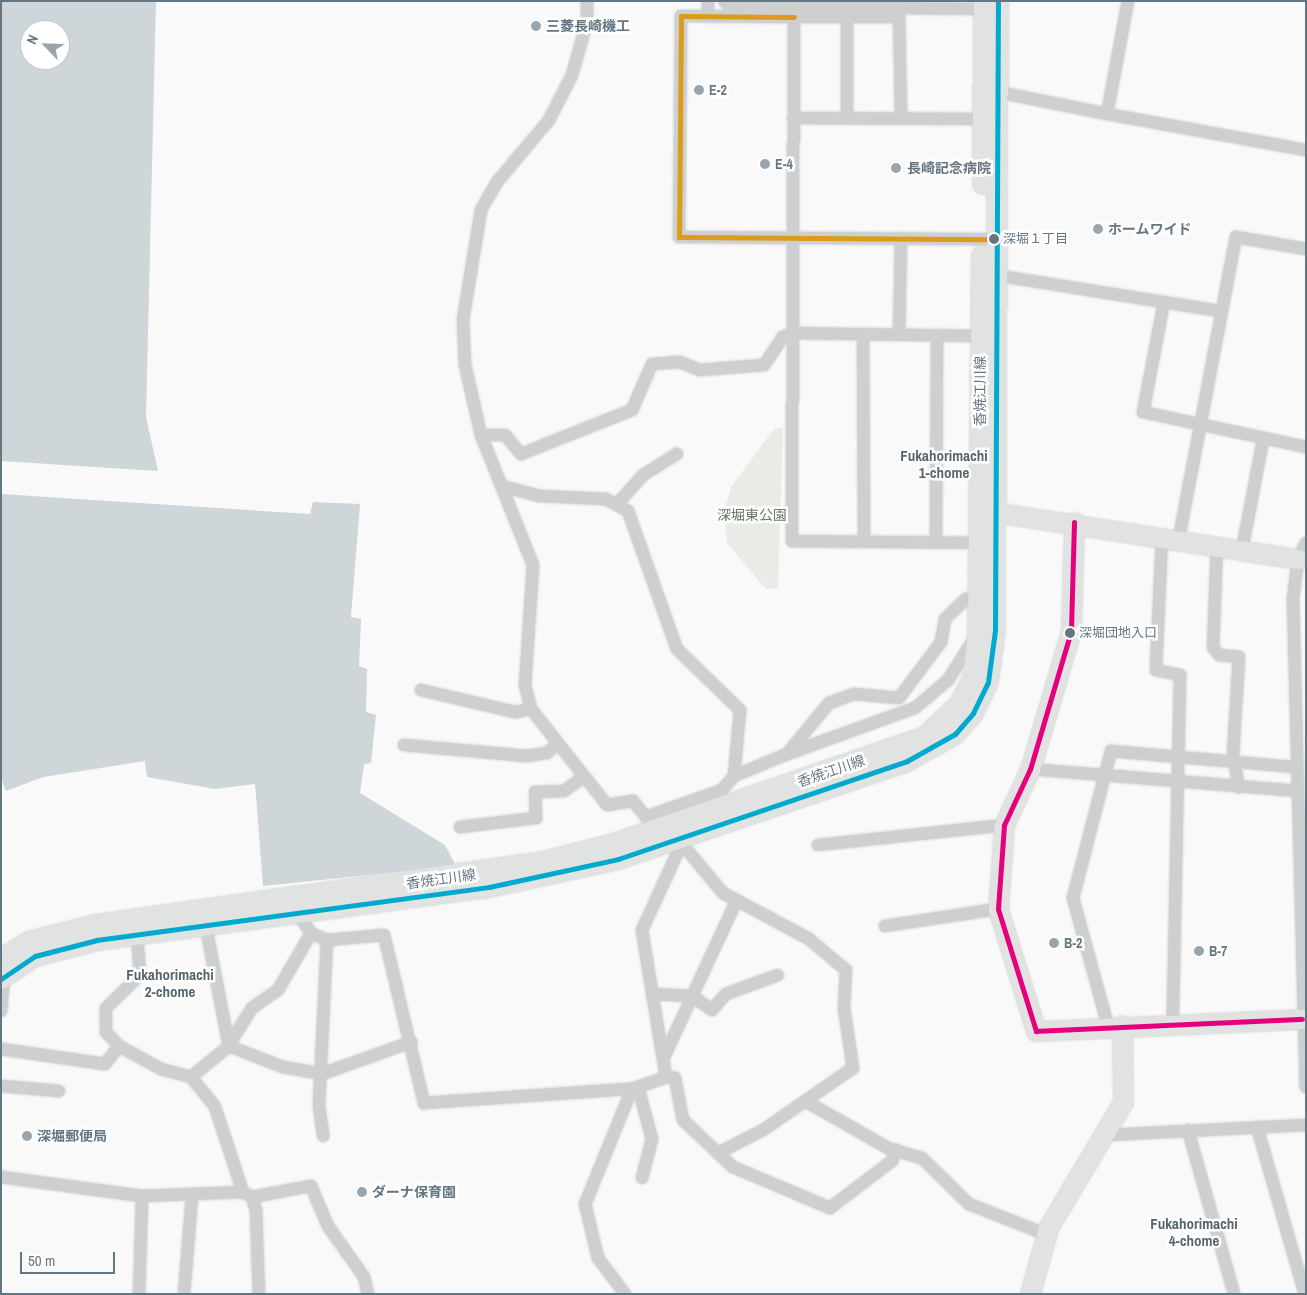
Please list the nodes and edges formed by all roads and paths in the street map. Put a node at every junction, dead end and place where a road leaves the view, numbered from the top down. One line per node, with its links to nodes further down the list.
1 (587, 1): 33 (street)
2 (708, 1): 10 (street)
3 (724, 1): 6 (street)
4 (1128, 1): 14 (street)
5 (834, 3): 6 (street); 7 (street)
6 (777, 4)
7 (884, 4): 8 (street)
8 (938, 4): 9 (street)
9 (989, 4): 13 (main road, 香焼江川線); 18 (main road, 香焼江川線)
10 (708, 15): 12 (street); 20 (street)
11 (847, 16): 12 (street); 15 (street); 17 (street)
12 (794, 17): 16 (street)
13 (998, 92): 14 (street); 18 (main road, 香焼江川線)
14 (1107, 114): 19 (street)
15 (901, 117): 17 (street); 18 (street)
16 (793, 118): 17 (street); 20 (street)
17 (847, 118)
18 (991, 118): 22 (main road, 香焼江川線)
19 (1306, 150)
20 (791, 235): 21 (street); 27 (street)
21 (901, 238): 22 (street); 28 (street)
22 (988, 239): 24 (main road, 香焼江川線); 31 (main road, 香焼江川線)
23 (1305, 246): 26 (street)
24 (995, 275): 25 (street); 31 (main road, 香焼江川線)
25 (1164, 302): 26 (street); 32 (street)
26 (1219, 311): 32 (street)
27 (793, 333): 29 (street); 33 (street); 42 (street)
28 (899, 335): 29 (street); 30 (street)
29 (863, 336): 42 (street)
30 (937, 336): 31 (street); 43 (street)
31 (988, 336): 39 (main road, 香焼江川線)
32 (1199, 425): 34 (street); 41 (street)
33 (481, 435): 37 (street)
34 (1263, 440): 35 (street); 46 (street)
35 (1306, 447)
36 (677, 454): 38 (street)
37 (502, 486): 38 (street); 51 (street)
38 (618, 503): 60 (street)
39 (988, 510): 40 (street); 44 (main road, 香焼江川線)
40 (1074, 522): 41 (street); 58 (street)
41 (1171, 537): 45 (street); 55 (street)
42 (864, 540): 43 (street)
43 (936, 540): 44 (street)
44 (987, 543): 48 (main road, 香焼江川線); 49 (main road, 香焼江川線)
45 (1217, 545): 46 (street); 56 (street)
46 (1242, 550): 47 (street)
47 (1302, 551): 57 (street)
48 (978, 600): 49 (main road, 香焼江川線); 54 (street)
49 (986, 632): 54 (street); 68 (main road, 香焼江川線)
50 (421, 690): 51 (street)
51 (532, 709): 52 (street)
52 (557, 744): 53 (street); 61 (street)
53 (404, 745)
54 (788, 754): 60 (street)
55 (1176, 758): 56 (street); 59 (street); 62 (street)
56 (1236, 764): 57 (street); 63 (street)
57 (1295, 767): 64 (street)
58 (1030, 769): 59 (street); 65 (street)
59 (1107, 774): 62 (street); 84 (street)
60 (734, 776): 61 (street)
61 (583, 777): 66 (street)
62 (1176, 781): 63 (street); 83 (street)
63 (1239, 787): 64 (street)
64 (1295, 791): 82 (street)
65 (1004, 825): 67 (street); 70 (street)
66 (460, 827)
67 (818, 845)
68 (408, 891): 71 (main road, 香焼江川線); 77 (main road, 香焼江川線)
69 (737, 900): 79 (street); 80 (street); 97 (street)
70 (998, 909): 73 (street); 84 (street)
71 (297, 913): 72 (main road, 香焼江川線); 74 (street)
72 (206, 926): 75 (main road, 香焼江川線); 86 (street)
73 (885, 926)
74 (311, 933): 76 (street); 86 (street)
75 (137, 935): 77 (main road, 香焼江川線); 87 (street)
76 (326, 940): 85 (street); 90 (street)
77 (7, 966): 81 (street)
78 (778, 975): 80 (street)
79 (652, 994): 80 (street); 89 (street)
80 (692, 996): 89 (street)
81 (1, 1011)
82 (1302, 1019): 83 (street); 94 (street)
83 (1173, 1022): 84 (street)
84 (1115, 1026): 101 (street)
85 (411, 1042): 90 (street); 95 (street)
86 (230, 1045): 90 (street); 91 (street)
87 (119, 1046): 88 (street); 91 (street)
88 (1, 1049)
89 (664, 1057): 92 (street)
90 (322, 1074): 102 (street)
91 (191, 1077): 107 (street)
92 (666, 1077): 95 (street); 104 (street)
93 (1, 1086): 96 (street)
94 (1306, 1087)
95 (635, 1088): 106 (street); 115 (street)
96 (59, 1091)
97 (805, 1102): 103 (street); 104 (street)
98 (1306, 1125): 99 (street)
99 (1257, 1127): 100 (street); 118 (street)
100 (1188, 1130): 101 (street); 117 (street)
101 (1107, 1135): 110 (street)
102 (322, 1136)
103 (896, 1150): 104 (street); 110 (street)
104 (718, 1153)
105 (1, 1177): 108 (street)
106 (642, 1178)
107 (247, 1195): 109 (street); 113 (street); 114 (street)
108 (142, 1196): 109 (street); 111 (street)
109 (192, 1197): 112 (street)
110 (1045, 1234): 116 (street)
111 (139, 1294)
112 (184, 1294)
113 (259, 1294)
114 (368, 1294)
115 (625, 1294)
116 (1030, 1294)
117 (1234, 1294)
118 (1305, 1294)

